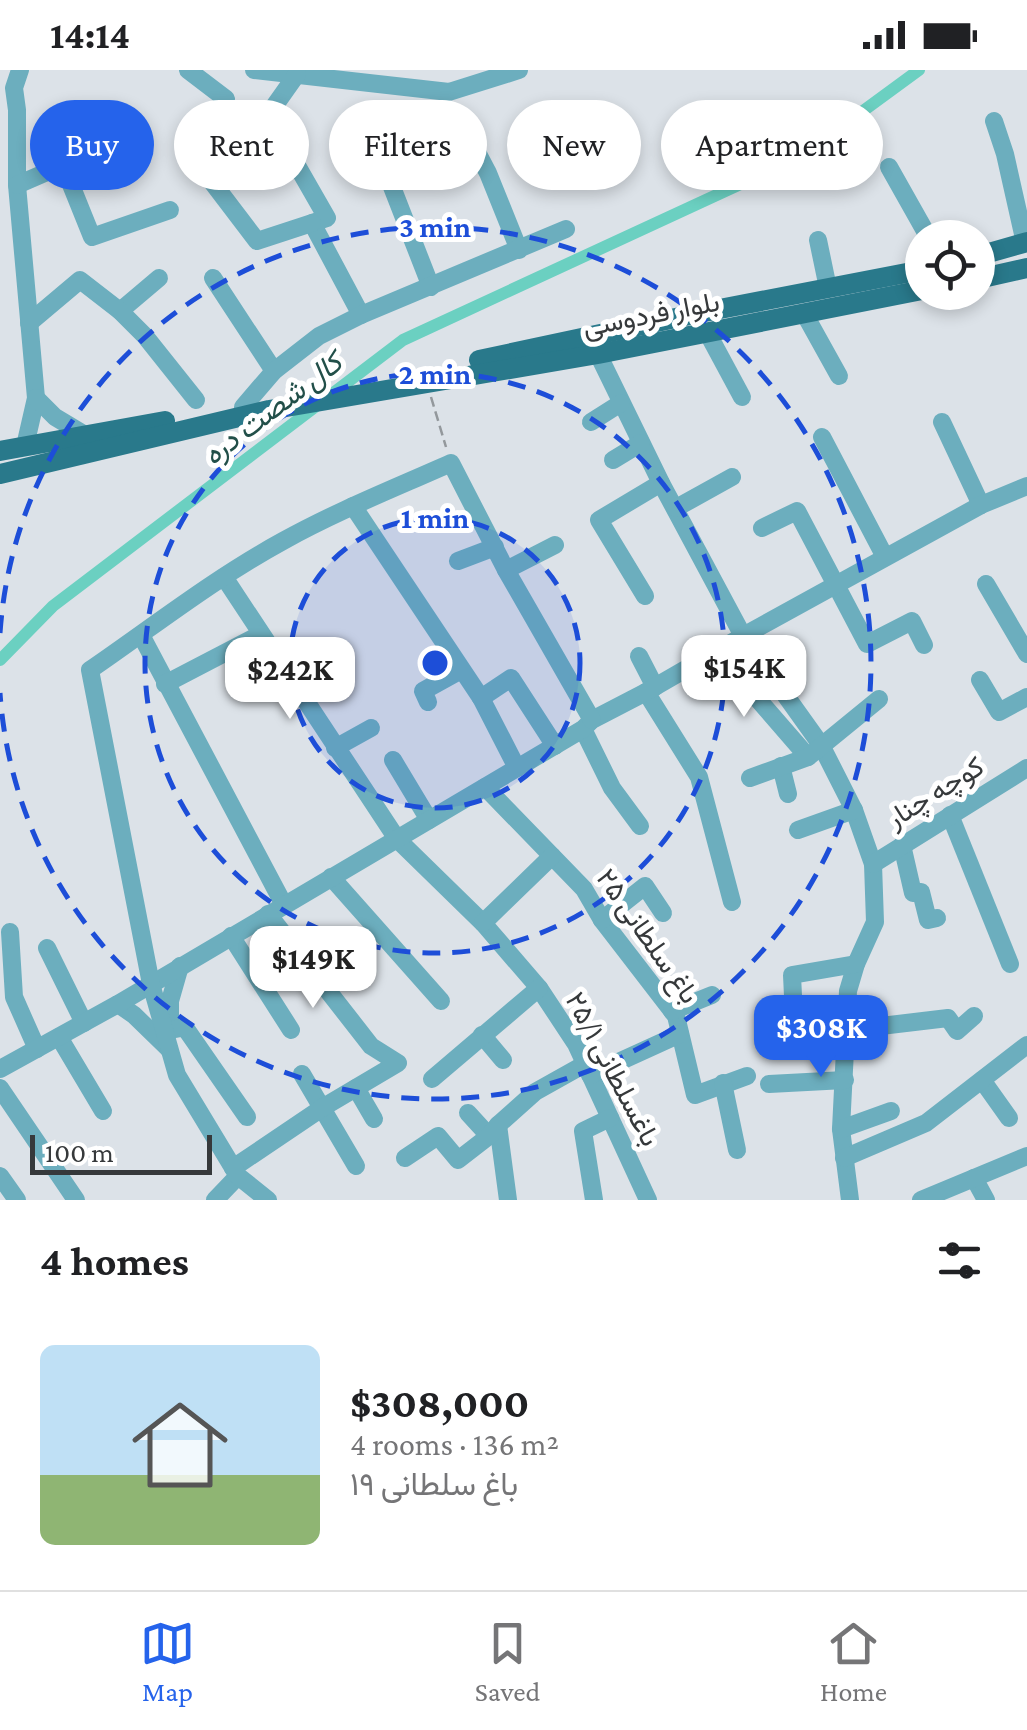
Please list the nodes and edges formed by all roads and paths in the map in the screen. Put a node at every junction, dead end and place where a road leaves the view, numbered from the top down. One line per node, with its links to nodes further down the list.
1 (20, 70): 8 (street)
2 (32, 70): 8 (street)
3 (188, 70): 7 (street)
4 (254, 70): 6 (street)
5 (520, 70): 6 (street)
6 (297, 74): 18 (street)
7 (226, 99)
8 (17, 110): 10 (street)
9 (994, 121): 21 (street)
10 (8, 154): 13 (street)
11 (889, 168): 17 (street)
12 (487, 171): 22 (street)
13 (16, 185): 16 (street); 35 (street)
14 (218, 190): 18 (street)
15 (393, 190): 29 (street)
16 (170, 210)
17 (919, 220)
18 (312, 223): 34 (street)
19 (566, 229): 22 (street)
20 (818, 240): 31 (street)
21 (1026, 242): 23 (main road)
22 (519, 250): 29 (street)
23 (995, 251)
24 (1027, 268): 26 (main road)
25 (905, 275): 31 (main road, بلوار فردوسی)
26 (995, 276)
27 (159, 278): 33 (street)
28 (213, 278): 38 (street)
29 (430, 287): 34 (street)
30 (905, 292): 31 (main road, بلوار فردوسی)
31 (817, 301): 32 (main road, بلوار فردوسی); 39 (street)
32 (779, 308): 36 (main road, بلوار فردوسی); 40 (main road, بلوار فردوسی)
33 (120, 311): 35 (street); 44 (street)
34 (361, 315): 38 (street)
35 (29, 323): 43 (street)
36 (707, 332): 37 (main road, بلوار فردوسی); 42 (street)
37 (598, 354): 41 (main road, بلوار فردوسی); 45 (street)
38 (274, 372): 47 (street)
39 (839, 376)
40 (394, 382): 41 (main road, بلوار فردوسی); 46 (main road)
41 (426, 382): 56 (path)
42 (742, 397)
43 (36, 398): 50 (street); 53 (street)
44 (196, 400)
45 (622, 403): 48 (street); 52 (street)
46 (268, 406): 47 (main road); 57 (main road)
47 (244, 407): 50 (main road)
48 (591, 422)
49 (942, 422): 61 (street)
50 (85, 435): 53 (main road)
51 (822, 437): 67 (street)
52 (642, 444): 55 (street); 59 (street)
53 (25, 446): 54 (main road)
54 (0, 451)
55 (613, 460)
56 (451, 462): 62 (street); 66 (street)
57 (0, 474)
58 (732, 477): 63 (street)
59 (661, 483): 63 (street); 73 (street)
60 (1027, 486): 61 (street)
61 (981, 505): 67 (street)
62 (353, 506): 70 (street); 81 (street)
63 (676, 508): 76 (street)
64 (762, 528): 72 (street)
65 (555, 544): 69 (street)
66 (494, 547): 68 (street); 69 (street)
67 (886, 558): 72 (street)
68 (458, 561)
69 (506, 570): 89 (street)
70 (224, 577): 74 (street); 75 (street, باغسلطانی ۲۵/۱)
71 (986, 584): 79 (street)
72 (835, 585): 76 (street); 77 (street)
73 (646, 596)
74 (141, 634): 83 (street); 123 (street)
75 (260, 634): 83 (street); 92 (street, باغسلطانی ۲۵/۱)
76 (743, 636): 78 (street); 93 (street)
77 (924, 645)
78 (716, 651): 84 (street); 93 (street)
79 (1027, 654)
80 (639, 656): 84 (street)
81 (461, 670): 86 (street); 88 (street)
82 (980, 680): 85 (street)
83 (166, 684): 112 (street)
84 (651, 690): 89 (street); 111 (street)
85 (1027, 697)
86 (481, 698): 91 (street); 96 (street)
87 (879, 700): 93 (street)
88 (428, 702)
89 (588, 725): 91 (street); 104 (street)
90 (371, 728): 92 (street)
91 (554, 746): 96 (street)
92 (335, 748): 106 (street, باغسلطانی ۲۵/۱)
93 (815, 751): 95 (street); 101 (street)
94 (393, 760): 103 (street)
95 (781, 766): 98 (street); 100 (street)
96 (518, 768): 99 (street)
97 (1027, 768): 102 (street, کوچه چنار)
98 (750, 778)
99 (485, 787): 103 (street); 108 (street, باغ سلطانی ۲۵)
100 (788, 794)
101 (854, 810): 105 (street); 109 (street)
102 (950, 815): 107 (street, کوچه چنار); 121 (street)
103 (428, 820): 106 (street)
104 (640, 826)
105 (798, 830)
106 (397, 839): 110 (street); 116 (street, باغسلطانی ۲۵/۱)
107 (902, 845): 109 (street, کوچه چنار); 114 (street)
108 (552, 856): 115 (street, باغ سلطانی ۲۵); 116 (street)
109 (873, 864): 120 (street)
110 (331, 877): 112 (street); 127 (street)
111 (732, 902)
112 (276, 910): 118 (street); 151 (street)
113 (663, 913): 115 (street)
114 (937, 918)
115 (602, 920): 129 (street, باغ سلطانی ۲۵)
116 (483, 923): 124 (street, باغسلطانی ۲۵/۱)
117 (10, 932): 139 (street)
118 (232, 936): 122 (street); 132 (street)
119 (47, 948): 131 (street)
120 (856, 964): 126 (street); 133 (street)
121 (1010, 964)
122 (180, 966): 123 (street); 137 (street)
123 (151, 984): 128 (street); 137 (street)
124 (539, 988): 135 (street); 142 (street, باغسلطانی ۲۵/۱)
125 (712, 995): 129 (street)
126 (794, 996)
127 (441, 1001)
128 (118, 1004): 131 (street); 137 (street)
129 (672, 1011): 134 (street, باغ سلطانی ۲۵)
130 (974, 1016): 133 (street)
131 (84, 1023): 136 (street)
132 (291, 1030)
133 (847, 1030): 146 (street)
134 (680, 1034): 142 (street); 148 (street, باغ سلطانی ۲۵)
135 (482, 1036): 140 (street); 145 (street)
136 (58, 1037): 139 (street); 153 (street)
137 (170, 1040): 156 (street); 167 (street)
138 (1027, 1045): 147 (street)
139 (37, 1050): 141 (street)
140 (503, 1060)
141 (0, 1070)
142 (588, 1070): 158 (street, باغسلطانی ۲۵/۱); 161 (street)
143 (302, 1074): 152 (street)
144 (747, 1076): 148 (street, باغ سلطانی ۲۵)
145 (432, 1079)
146 (845, 1080): 149 (street); 160 (street)
147 (982, 1080): 159 (street); 165 (street)
148 (723, 1083): 162 (street)
149 (770, 1084)
150 (0, 1088): 171 (street)
151 (356, 1088): 152 (street); 157 (street)
152 (322, 1108): 166 (street); 167 (street)
153 (103, 1111)
154 (891, 1111): 160 (street)
155 (468, 1113): 161 (street)
156 (247, 1117)
157 (374, 1118)
158 (610, 1118): 175 (street); 176 (street, باغسلطانی ۲۵/۱)
159 (1009, 1118)
160 (841, 1129): 165 (street)
161 (494, 1130): 164 (street); 174 (street)
162 (738, 1150)
163 (1027, 1156): 169 (street)
164 (405, 1158)
165 (844, 1158): 177 (street)
166 (356, 1166)
167 (236, 1172): 172 (street); 173 (street)
168 (0, 1176): 170 (street)
169 (974, 1178): 178 (street); 179 (street)
170 (17, 1200)
171 (76, 1200)
172 (215, 1200)
173 (268, 1200)
174 (508, 1200)
175 (594, 1200)
176 (648, 1200)
177 (850, 1200)
178 (921, 1200)
179 (986, 1200)

